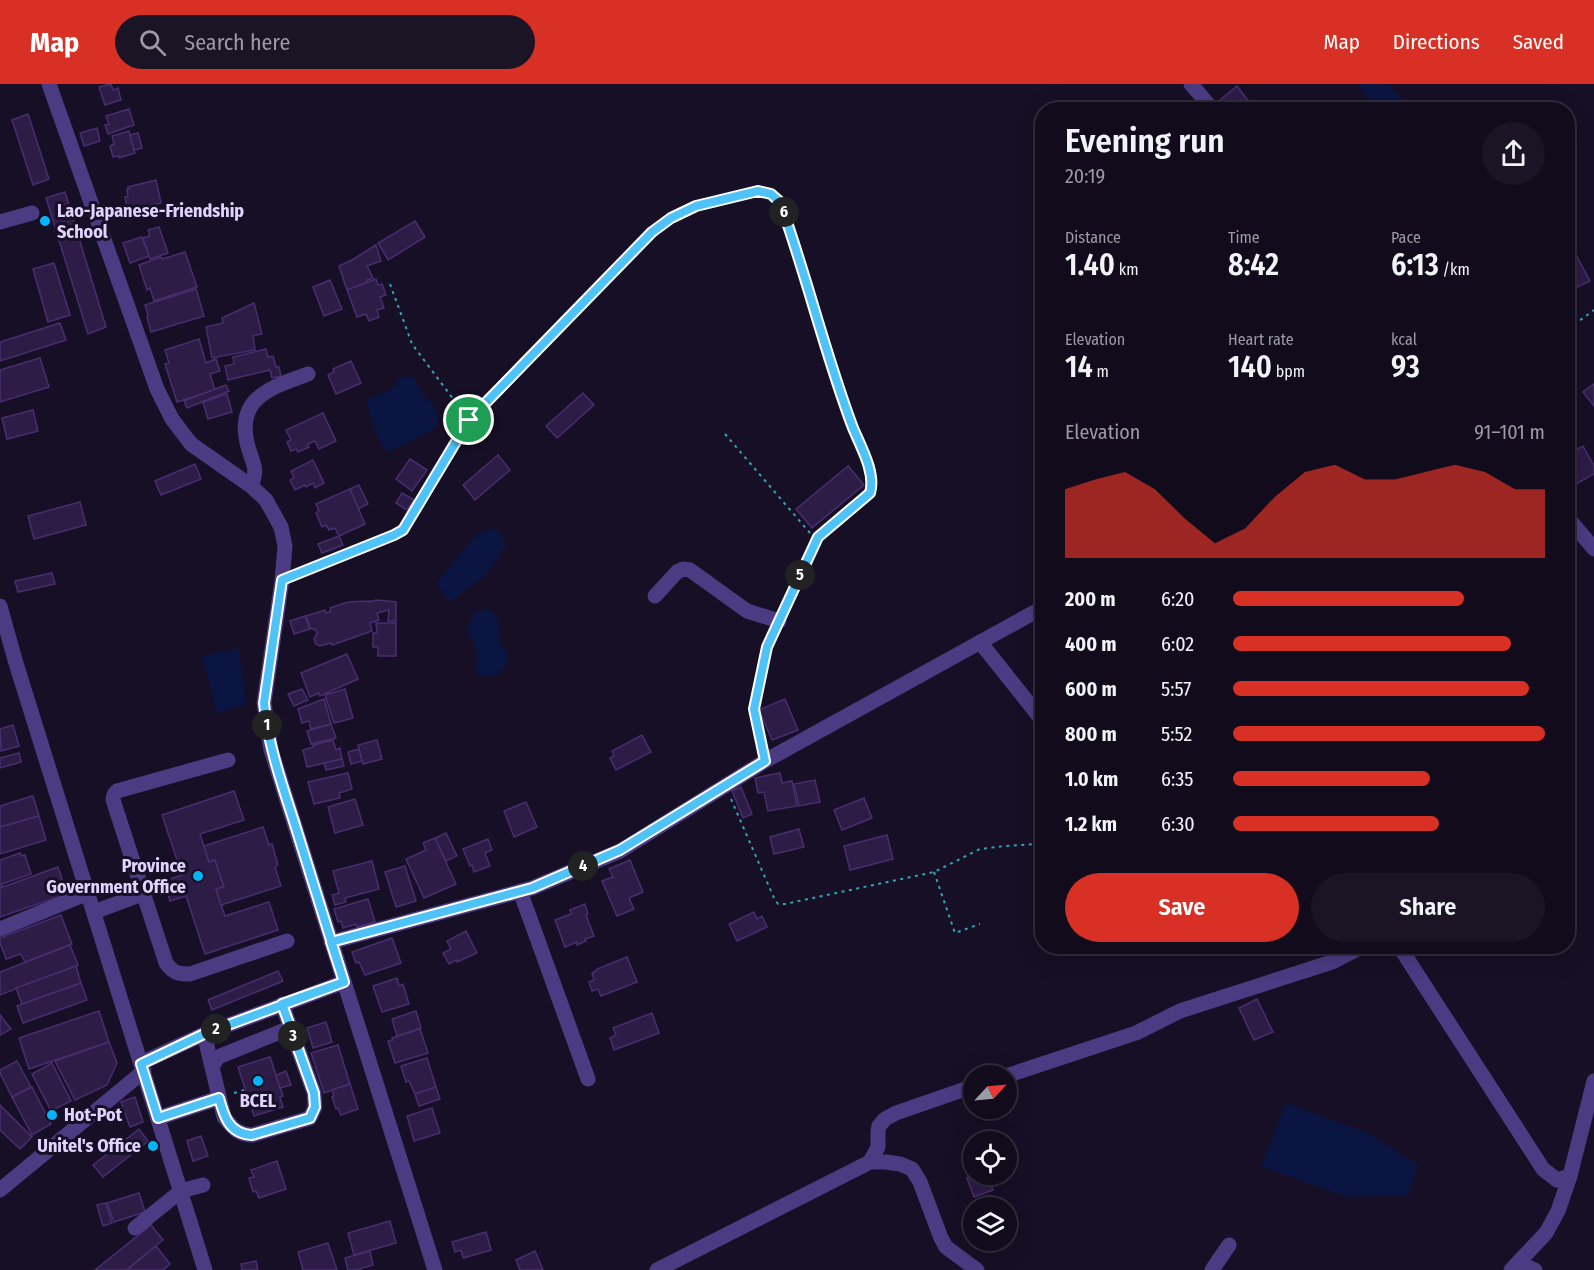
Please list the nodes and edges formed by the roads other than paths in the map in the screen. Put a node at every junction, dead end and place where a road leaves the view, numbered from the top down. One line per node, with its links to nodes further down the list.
1 (49, 84): 7 (street)
2 (1191, 84): 3 (street)
3 (1206, 102)
4 (32, 213): 5 (street)
5 (0, 222)
6 (308, 374): 7 (street)
7 (251, 486): 23 (street)
8 (1575, 528): 9 (street)
9 (1594, 549)
10 (655, 596): 13 (street)
11 (0, 606): 18 (street)
12 (1035, 612): 14 (street)
13 (779, 621)
14 (980, 642): 15 (street); 17 (street)
15 (1035, 711)
16 (228, 760): 19 (street)
17 (520, 891): 23 (street); 33 (street)
18 (88, 893): 20 (street); 21 (street)
19 (142, 894): 20 (street); 22 (street)
20 (94, 912): 30 (street)
21 (0, 929)
22 (287, 941)
23 (331, 942): 26 (street)
24 (1348, 954): 32 (street)
25 (1404, 954): 39 (street)
26 (344, 982): 27 (street); 47 (street)
27 (282, 1004): 28 (street); 29 (street)
28 (290, 1028): 31 (street); 36 (street)
29 (204, 1034): 30 (street); 31 (street)
30 (143, 1067): 37 (street); 41 (street)
31 (212, 1067): 36 (street)
32 (1017, 1072)
33 (588, 1079)
34 (1594, 1081): 39 (street)
35 (963, 1090): 38 (street)
36 (219, 1098): 37 (street)
37 (158, 1118): 42 (street)
38 (870, 1162): 48 (street); 49 (street)
39 (1569, 1176): 45 (street)
40 (203, 1185): 42 (street)
41 (0, 1190)
42 (181, 1191): 43 (street); 46 (street)
43 (135, 1228)
44 (1229, 1245): 50 (street)
45 (1515, 1266): 51 (street)
46 (205, 1270)
47 (435, 1270)
48 (657, 1270)
49 (976, 1270)
50 (1212, 1270)
51 (1535, 1270)

